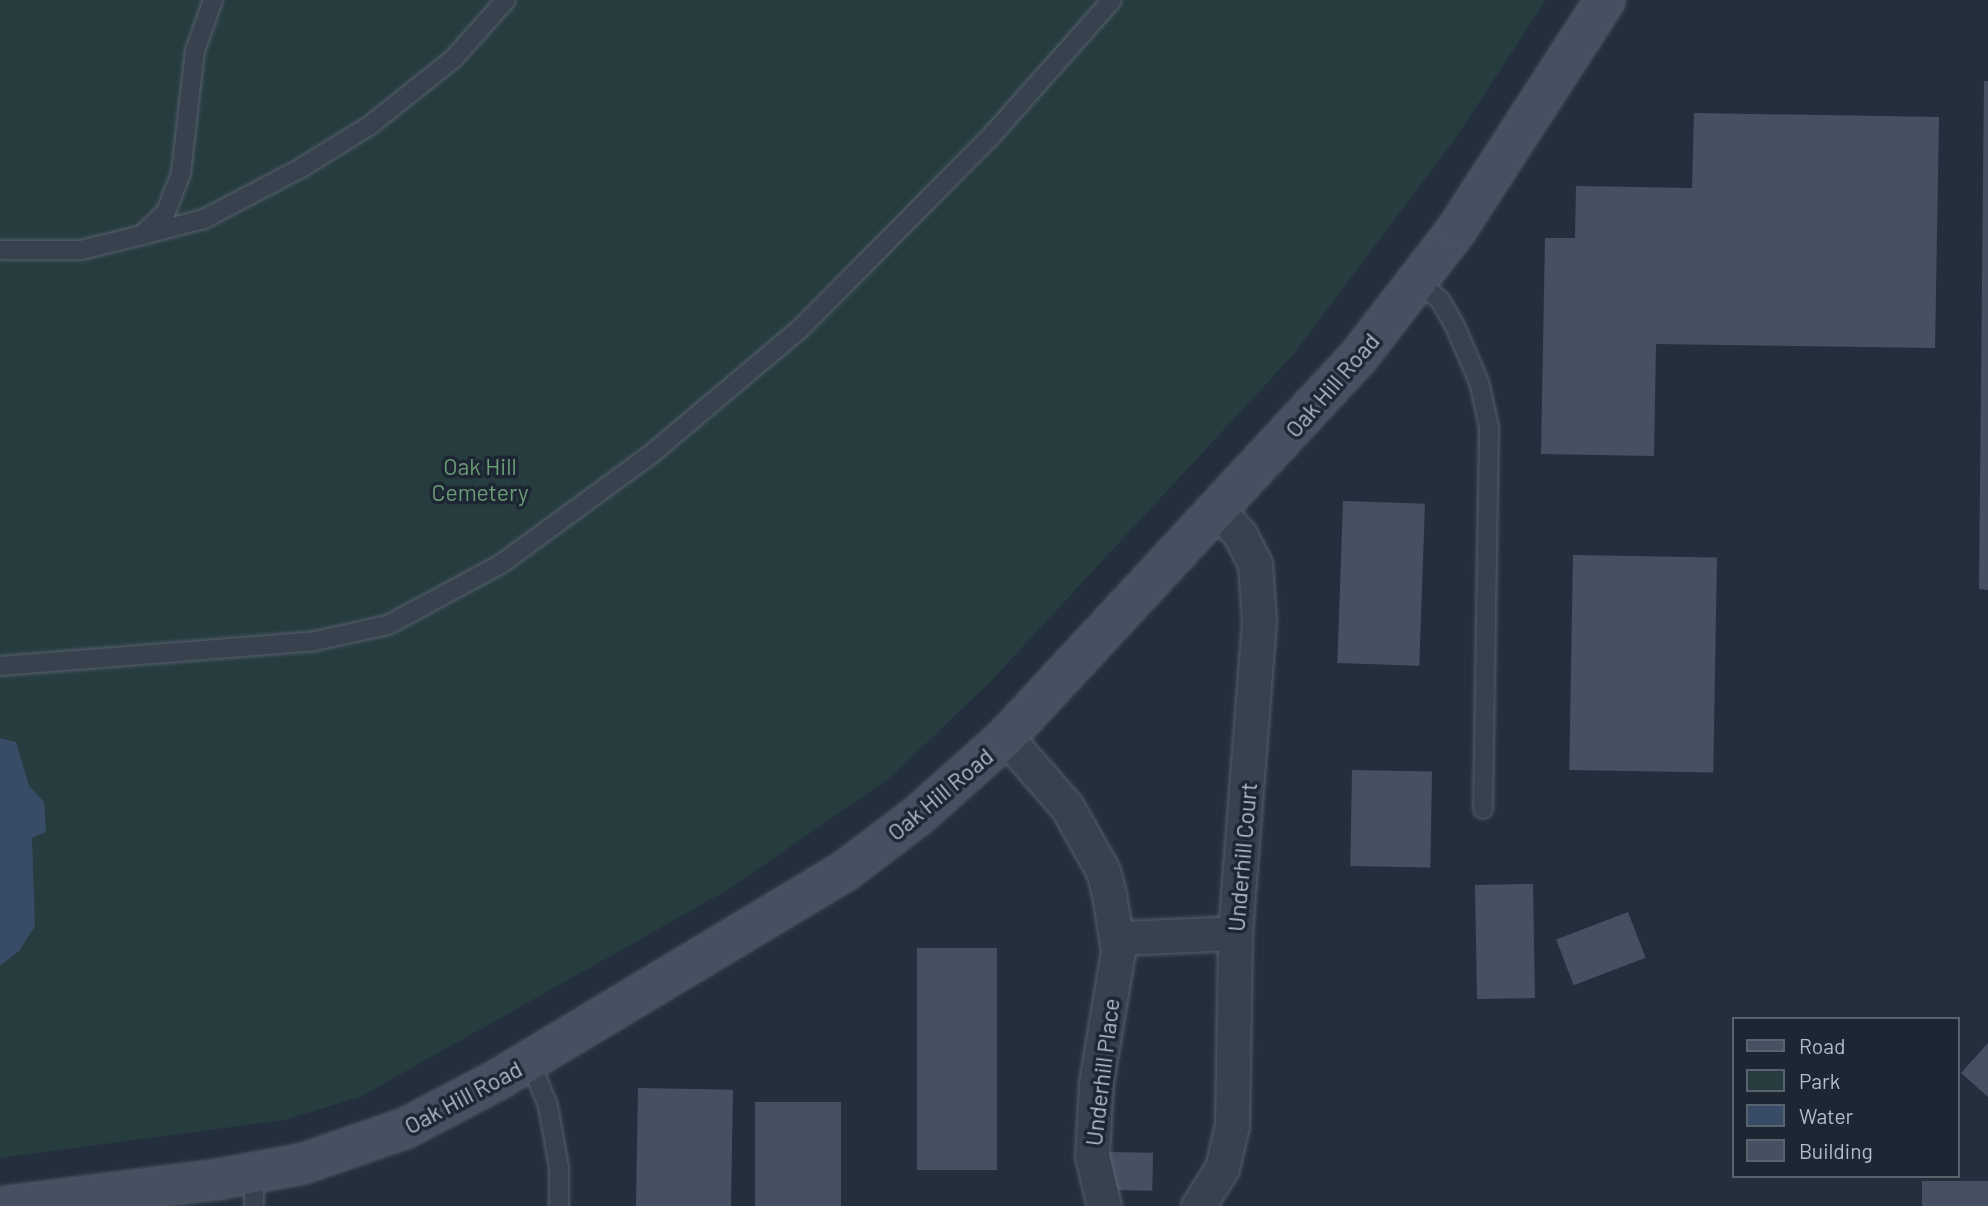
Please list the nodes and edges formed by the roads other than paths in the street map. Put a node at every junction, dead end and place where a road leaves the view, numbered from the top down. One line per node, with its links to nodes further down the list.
1 (213, 0): 5 (lane)
2 (506, 0): 5 (lane)
3 (1112, 0): 9 (lane)
4 (1605, 0): 7 (main road, Oak Hill Road)
5 (142, 235): 6 (lane)
6 (0, 250)
7 (1418, 281): 8 (main road, Oak Hill Road); 11 (lane)
8 (1219, 511): 10 (main road, Oak Hill Road); 12 (street, Underhill Court)
9 (0, 666)
10 (1006, 737): 13 (street, Underhill Place); 14 (main road, Oak Hill Road)
11 (1483, 808)
12 (1235, 933): 13 (street); 19 (street, Underhill Court)
13 (1118, 938): 18 (street, Underhill Place)
14 (530, 1061): 15 (main road, Oak Hill Road); 17 (lane)
15 (254, 1189): 16 (main road, Oak Hill Road)
16 (7, 1206)
17 (559, 1206)
18 (1104, 1206)
19 (1198, 1206)

